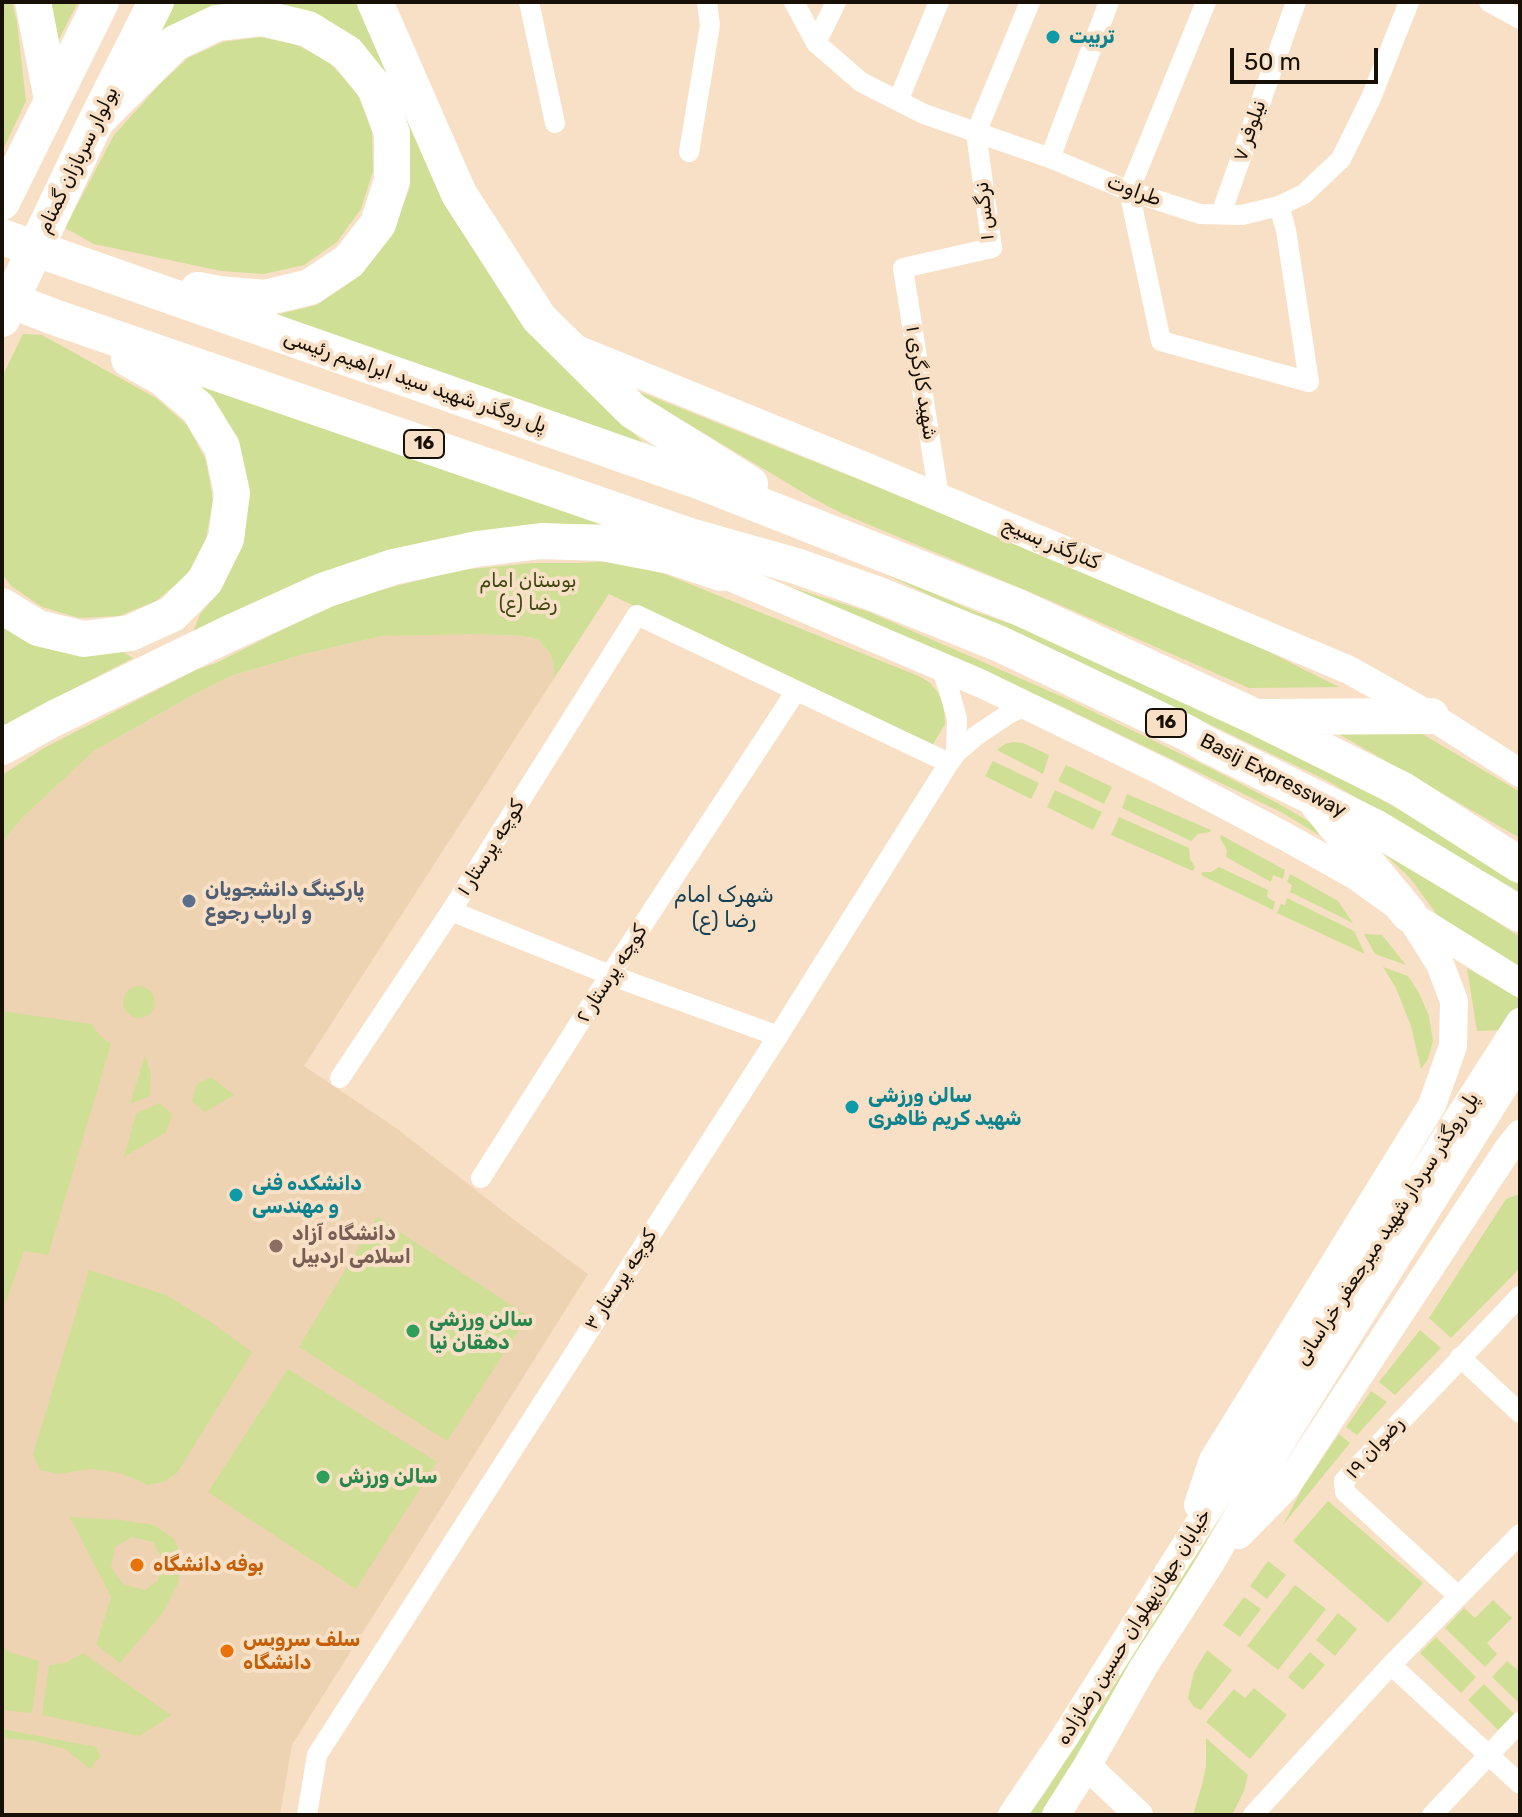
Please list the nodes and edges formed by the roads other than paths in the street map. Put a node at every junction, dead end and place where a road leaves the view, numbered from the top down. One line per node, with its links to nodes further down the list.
1 (33, 2): 20 (highway)
2 (101, 2): 20 (highway)
3 (156, 2): 22 (highway, بولوار سربازان گمنام)
4 (236, 2): 18 (highway)
5 (375, 2): 37 (highway)
6 (529, 2): 23 (street)
7 (707, 2): 25 (street)
8 (794, 2): 19 (street, طراوت)
9 (836, 2): 19 (street)
10 (939, 2): 21 (street)
11 (1030, 2): 24 (street)
12 (1109, 2): 26 (street)
13 (1206, 2): 27 (street)
14 (1296, 2): 30 (street, نیلوفر ۷)
15 (1409, 2): 29 (street, طراوت)
16 (1496, 3): 17 (street)
17 (1520, 19)
18 (197, 32): 22 (highway); 32 (highway)
19 (816, 43): 21 (street, طراوت)
20 (52, 99): 28 (highway)
21 (898, 101): 24 (street, طراوت)
22 (96, 121): 36 (highway, بولوار سربازان گمنام)
23 (555, 123)
24 (976, 133): 26 (street, طراوت); 33 (street, نرگس ۱)
25 (689, 152)
26 (1050, 158): 27 (street, طراوت)
27 (1129, 191): 29 (street); 30 (street, طراوت)
28 (2, 202)
29 (1279, 206): 30 (street, طراوت)
30 (1221, 214)
31 (2, 237): 32 (highway, پل روگذر شهید سید ابراهیم رئیسی)
32 (86, 267): 39 (highway, پل روگذر شهید سید ابراهیم رئیسی)
33 (903, 268): 38 (street, شهید کارگری ۱)
34 (2, 297): 35 (highway, 16)
35 (54, 317): 41 (highway); 50 (highway, Basij Expressway / 16)
36 (2, 319)
37 (566, 345): 38 (main road, کنارگذر بسیج); 39 (highway)
38 (939, 497): 45 (main road, کنارگذر بسیج)
39 (826, 532): 46 (highway, 16)
40 (721, 573): 42 (main road); 47 (highway)
41 (2, 606)
42 (940, 665): 44 (main road); 48 (street)
43 (796, 691): 48 (street); 52 (street, کوچه پرستار ۱); 55 (street, کوچه پرستار ۲)
44 (1028, 705): 48 (street); 53 (main road)
45 (1431, 716): 46 (highway); 49 (main road, کنارگذر بسیج)
46 (1256, 717): 51 (highway, 16)
47 (2, 747)
48 (953, 758): 58 (street, کوچه پرستار ۳)
49 (1514, 767)
50 (1311, 795): 53 (highway); 54 (highway, Basij Expressway / 16)
51 (1520, 865)
52 (451, 911): 55 (street); 61 (street, کوچه پرستار ۱)
53 (1409, 914): 56 (main road); 59 (main road)
54 (1520, 914)
55 (610, 975): 58 (street); 64 (street, کوچه پرستار ۲)
56 (1520, 983)
57 (1520, 1022): 62 (main road, پل روگذر سردار شهید میرجعفر خراسانی)
58 (778, 1036): 78 (street, کوچه پرستار ۳)
59 (1453, 1046): 60 (main road); 70 (main road)
60 (1520, 1060): 62 (main road, پل روگذر سردار شهید میرجعفر خراسانی)
61 (340, 1078)
62 (1477, 1110): 68 (main road, پل روگذر سردار شهید میرجعفر خراسانی)
63 (1520, 1134): 71 (main road)
64 (481, 1178)
65 (1520, 1296): 66 (street, رضوان ۱۹)
66 (1460, 1357): 67 (street); 72 (street, رضوان ۱۹)
67 (1520, 1413)
68 (1265, 1443): 70 (main road, خیابان جهان‌پهلوان حسین رضا‌زاده); 71 (main road, خیابان جهان‌پهلوان حسین رضا‌زاده)
69 (1520, 1534): 72 (street)
70 (1183, 1548): 79 (main road, خیابان جهان‌پهلوان حسین رضا‌زاده)
71 (1210, 1564): 76 (main road, خیابان جهان‌پهلوان حسین رضا‌زاده)
72 (1458, 1596): 73 (street)
73 (1391, 1665): 75 (street); 82 (street)
74 (1520, 1722): 75 (street)
75 (1489, 1755): 77 (street); 83 (street)
76 (1087, 1766): 80 (main road, خیابان جهان‌پهلوان حسین رضا‌زاده); 81 (main road)
77 (1520, 1784)
78 (307, 1815)
79 (1012, 1815)
80 (1056, 1815)
81 (1139, 1815)
82 (1253, 1815)
83 (1432, 1815)

